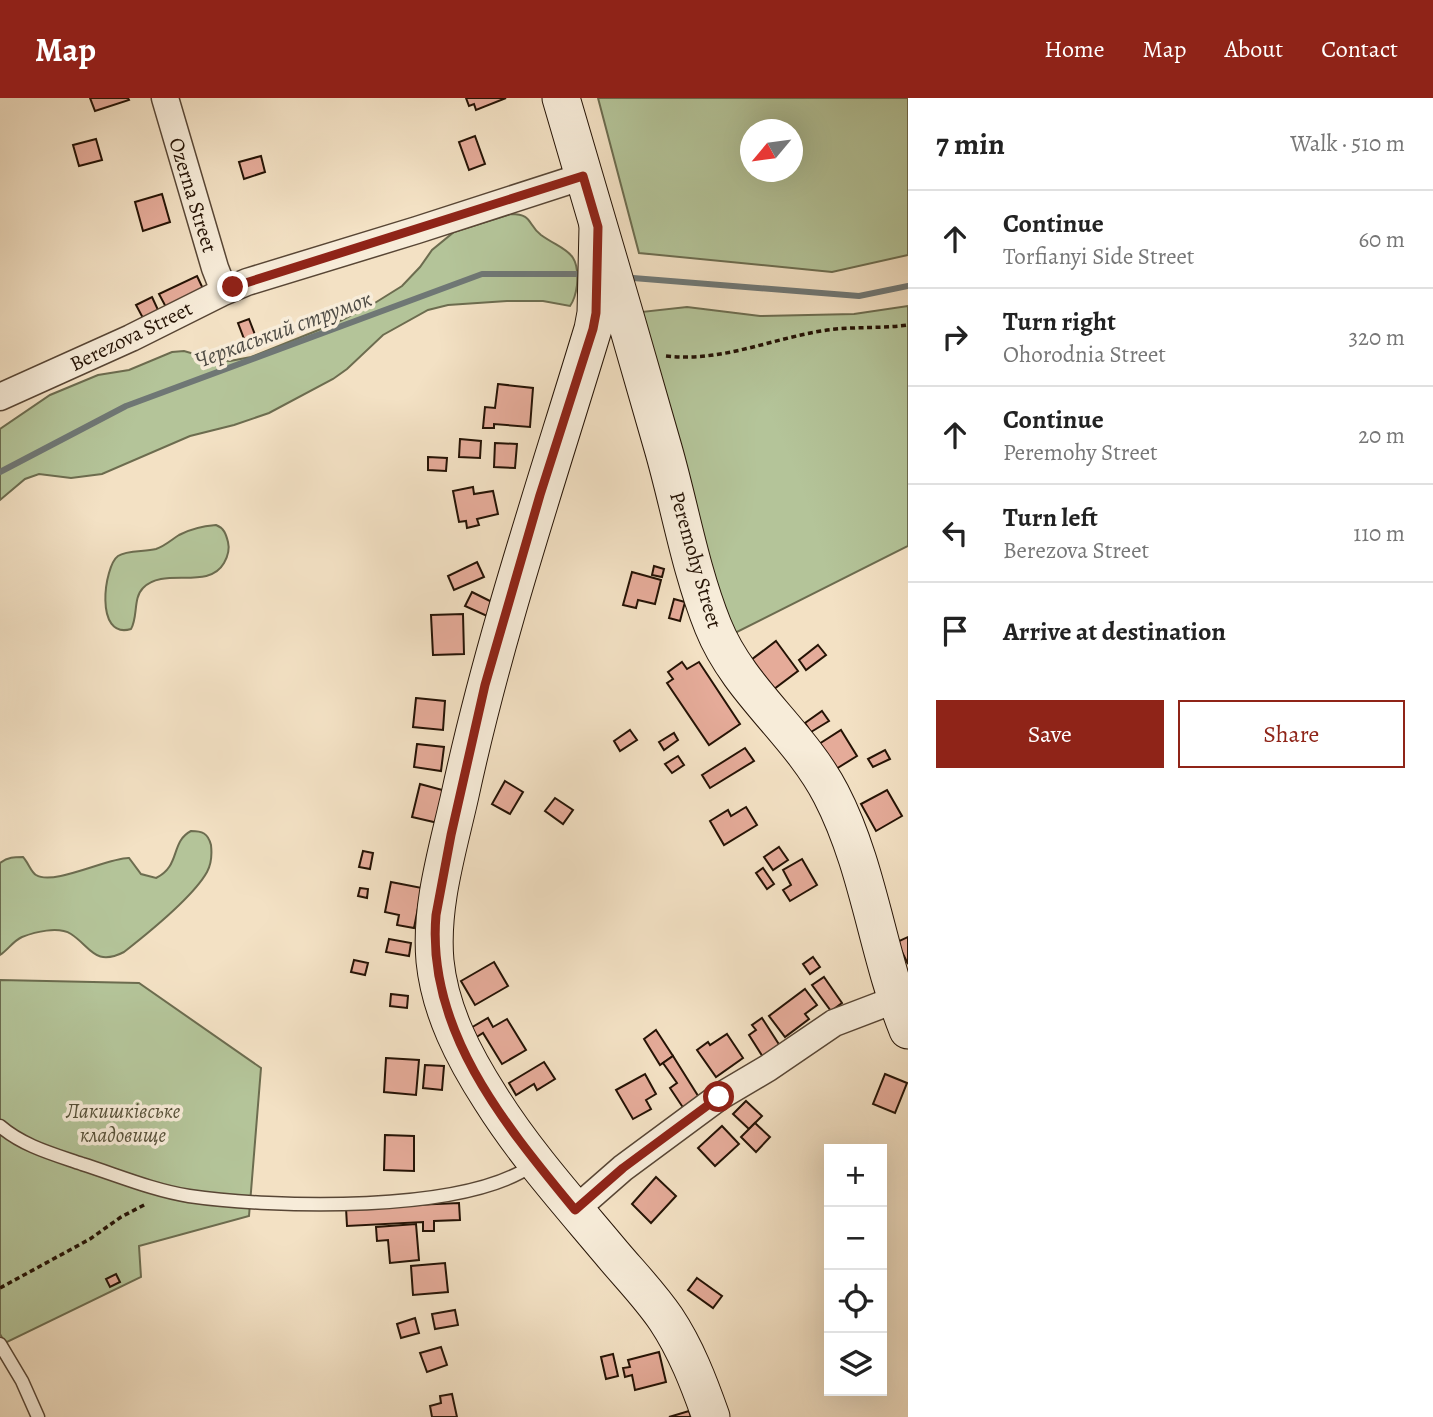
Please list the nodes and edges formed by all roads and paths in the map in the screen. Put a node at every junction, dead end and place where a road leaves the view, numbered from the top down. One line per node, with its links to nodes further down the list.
1 (165, 98): 5 (street, Ozerna Street)
2 (561, 98): 3 (street, Peremohy Street)
3 (583, 176): 4 (street, Peremohy Street); 5 (street, Berezova Street)
4 (598, 227): 7 (street, Peremohy Street); 11 (street)
5 (224, 291): 8 (street, Berezova Street)
6 (908, 325): 7 (path)
7 (636, 352): 9 (street, Peremohy Street)
8 (0, 397)
9 (903, 1014): 13 (street)
10 (0, 1126): 12 (lane)
11 (537, 1162): 12 (lane); 13 (street)
12 (170, 1192): 14 (path)
13 (575, 1210): 17 (street)
14 (0, 1288)
15 (0, 1345): 16 (lane)
16 (38, 1417)
17 (711, 1417)

